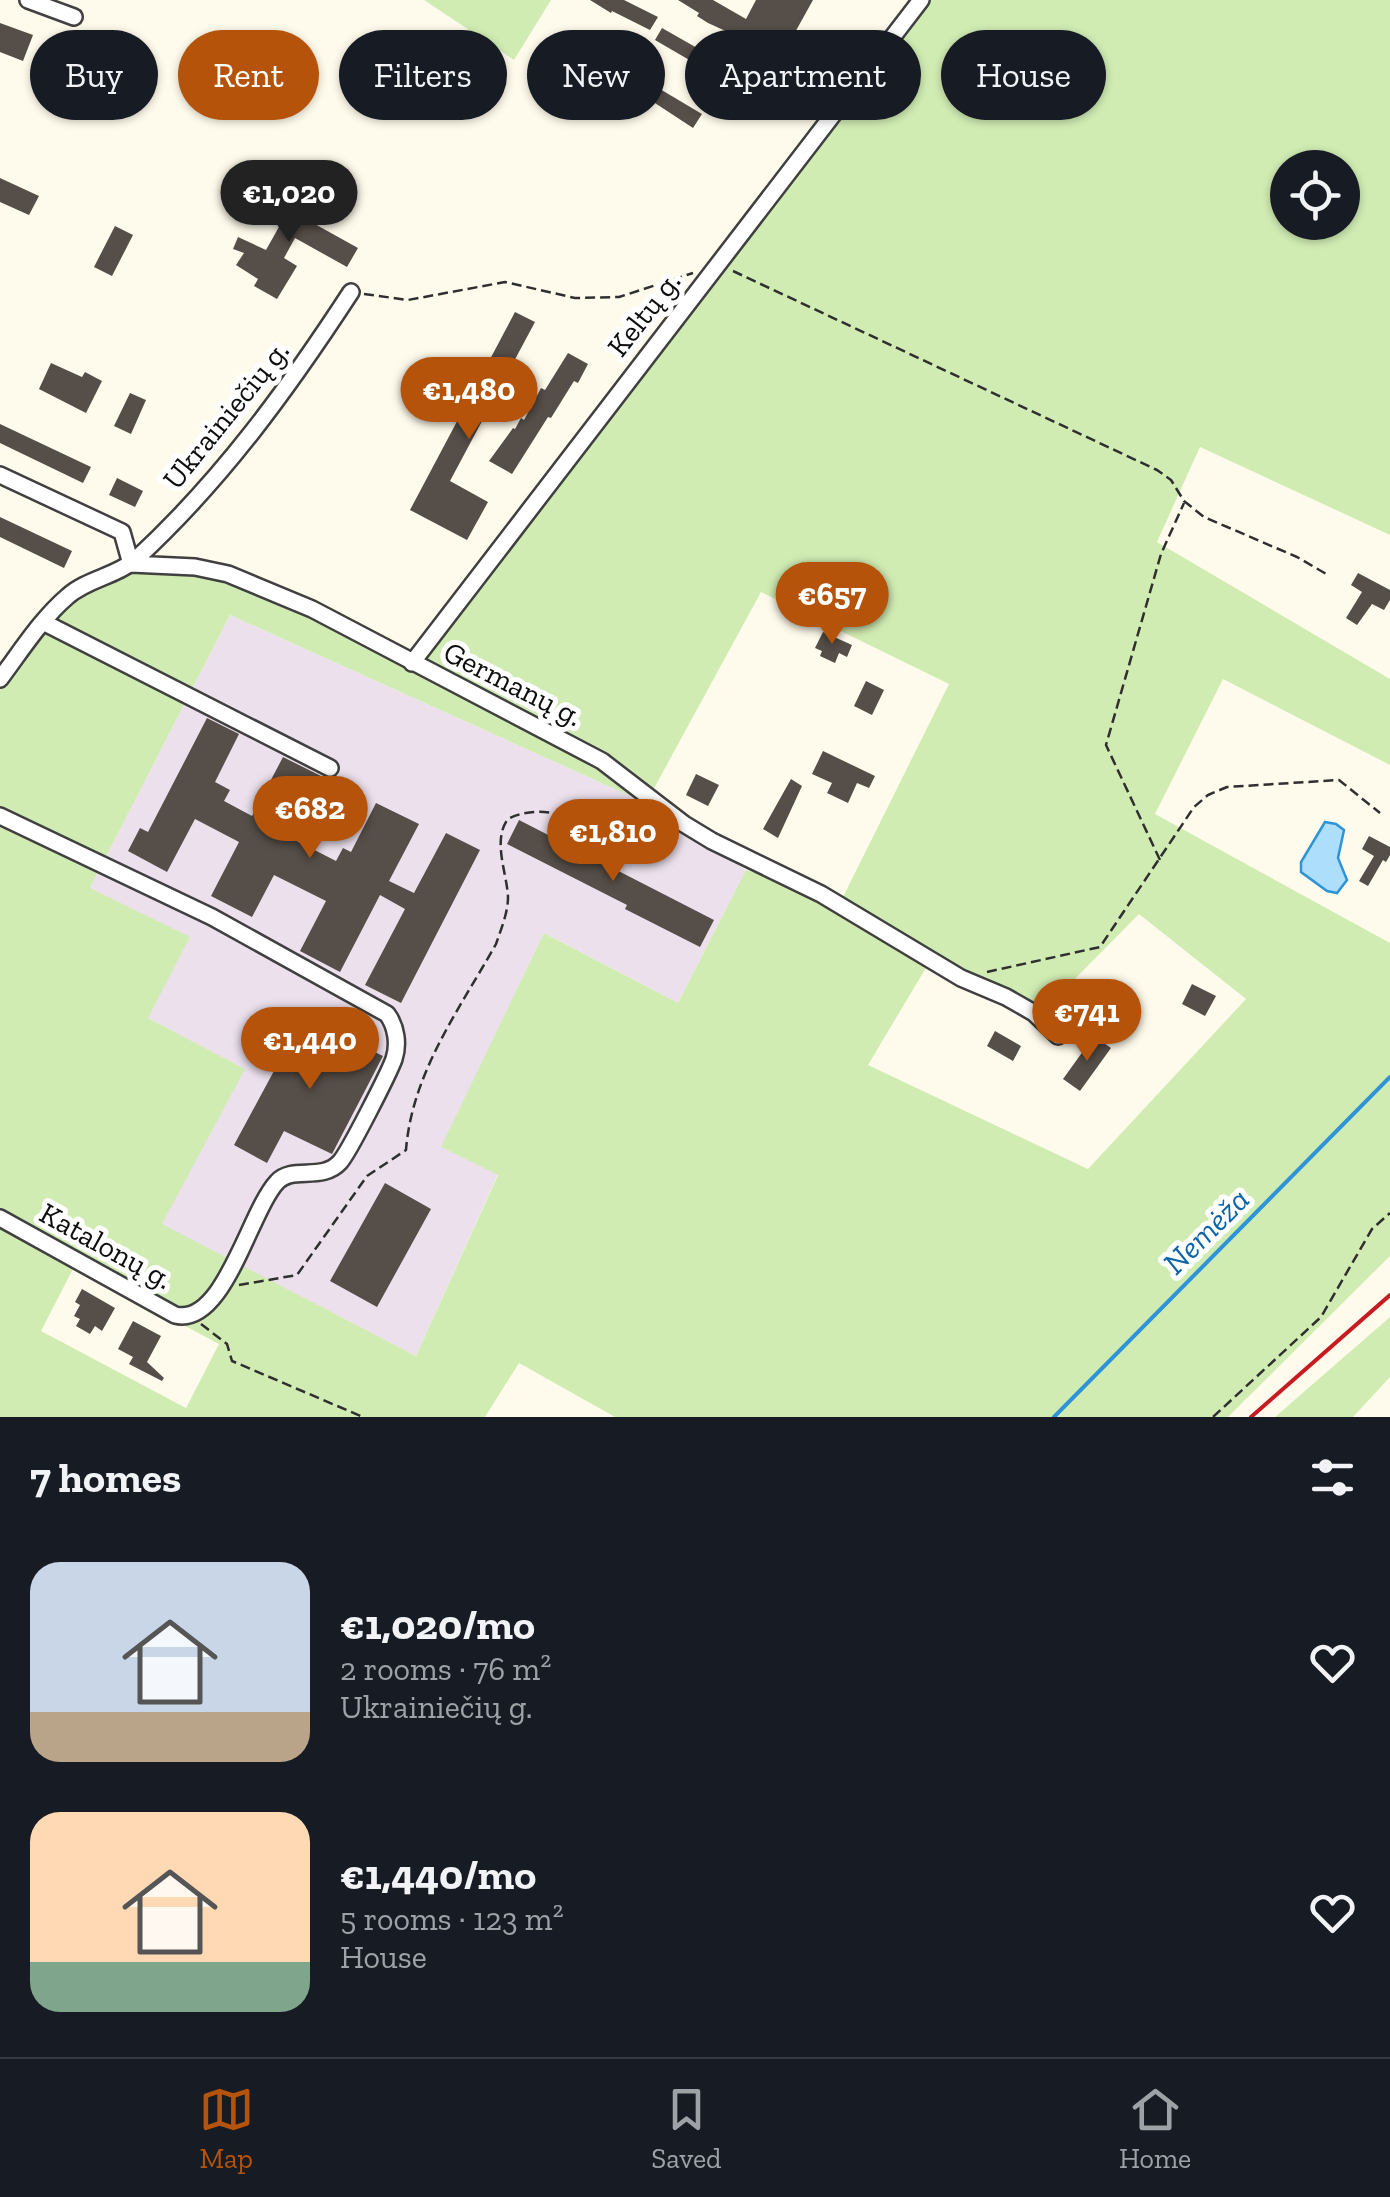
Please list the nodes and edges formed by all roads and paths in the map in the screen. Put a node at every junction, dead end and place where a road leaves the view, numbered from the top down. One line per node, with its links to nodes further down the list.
1 (28, 0): 3 (street)
2 (921, 0): 4 (street, Keltų g.)
3 (74, 17)
4 (718, 264): 5 (path); 7 (path); 11 (street, Keltų g.)
5 (351, 292): 8 (street, Ukrainiečių g.)
6 (0, 474): 8 (street)
7 (1184, 501): 9 (path); 17 (path)
8 (130, 564): 10 (street, Ukrainiečių g.); 11 (street, Germanų g.)
9 (1328, 575)
10 (44, 622): 12 (street, Ukrainiečių g.); 13 (street)
11 (412, 663): 14 (street, Germanų g.)
12 (0, 679)
13 (330, 768)
14 (658, 804): 18 (street, Germanų g.); 22 (path)
15 (1380, 812): 17 (path)
16 (0, 816): 22 (street)
17 (1160, 860): 18 (path)
18 (961, 978): 19 (street, Germanų g.)
19 (1058, 1036)
20 (1390, 1212): 25 (path)
21 (0, 1218): 23 (street, Katalonų g.)
22 (222, 1288): 23 (street)
23 (186, 1318): 24 (path)
24 (363, 1417)
25 (1212, 1417)

